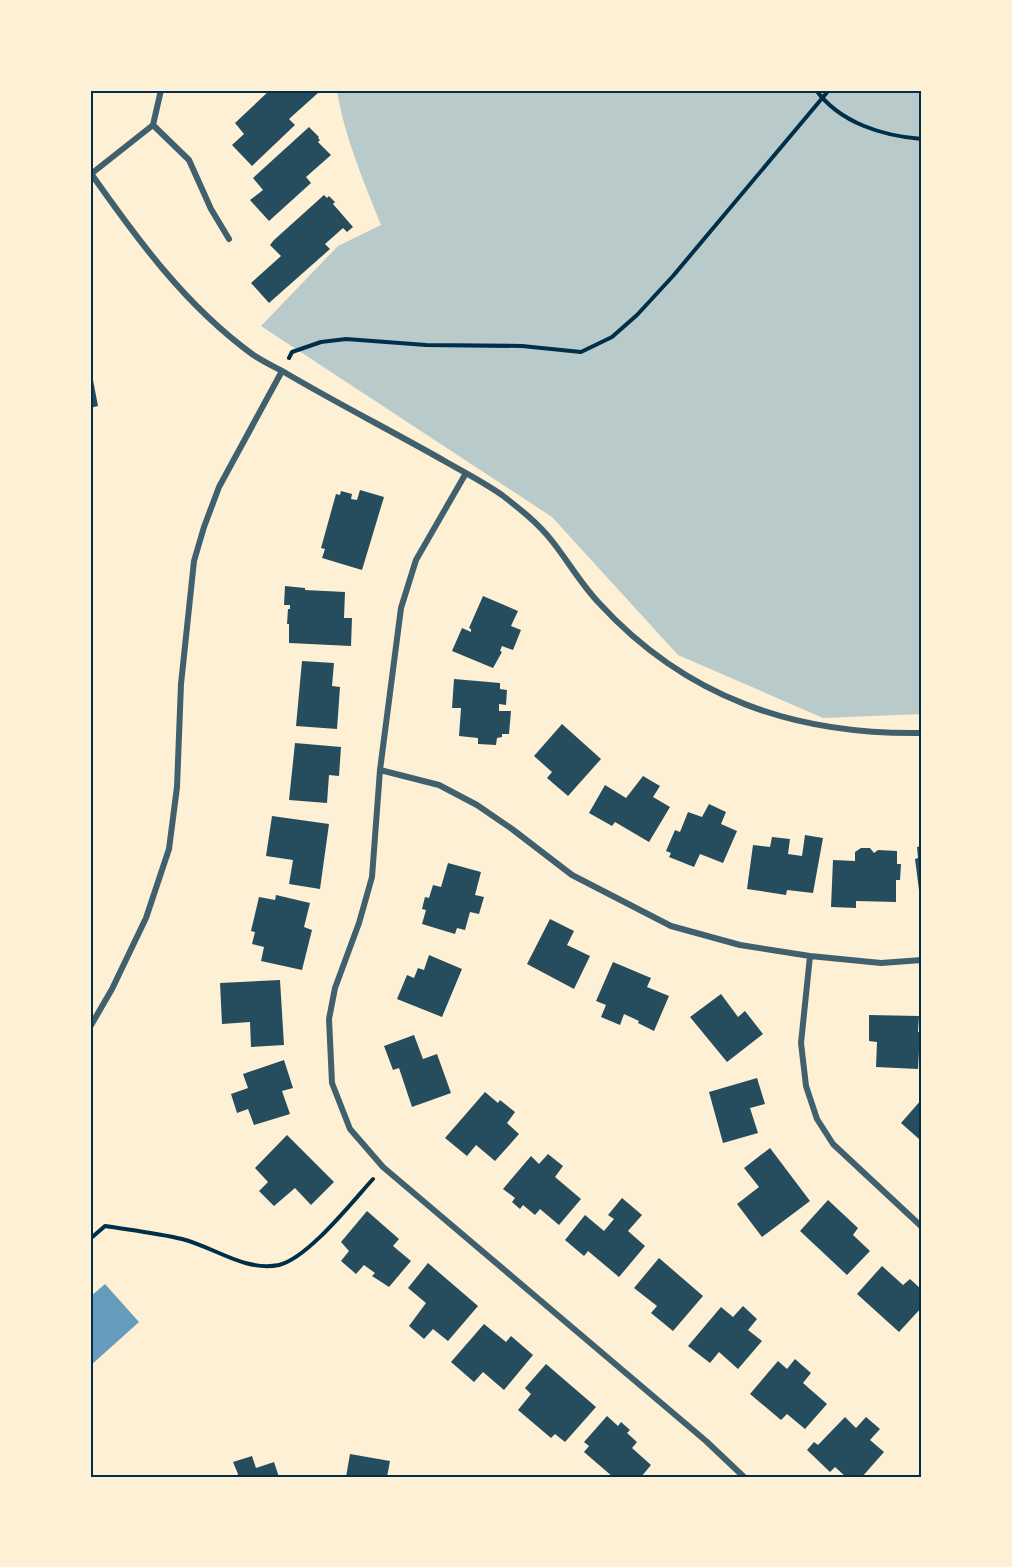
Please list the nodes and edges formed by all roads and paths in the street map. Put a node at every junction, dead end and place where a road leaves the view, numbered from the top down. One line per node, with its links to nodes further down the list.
1 (161, 90): 5 (street)
2 (816, 90): 4 (path)
3 (829, 90): 4 (path)
4 (822, 99): 6 (path); 9 (path)
5 (153, 125): 7 (street); 8 (street)
6 (922, 140)
7 (91, 173): 9 (street)
8 (229, 239)
9 (282, 371): 10 (street); 15 (street)
10 (466, 473): 11 (street); 12 (street)
11 (922, 733)
12 (380, 770): 13 (street); 16 (street)
13 (810, 956): 14 (street); 17 (street)
14 (922, 960)
15 (90, 1027)
16 (383, 1167): 18 (path); 19 (street)
17 (922, 1227)
18 (90, 1239)
19 (744, 1477)

